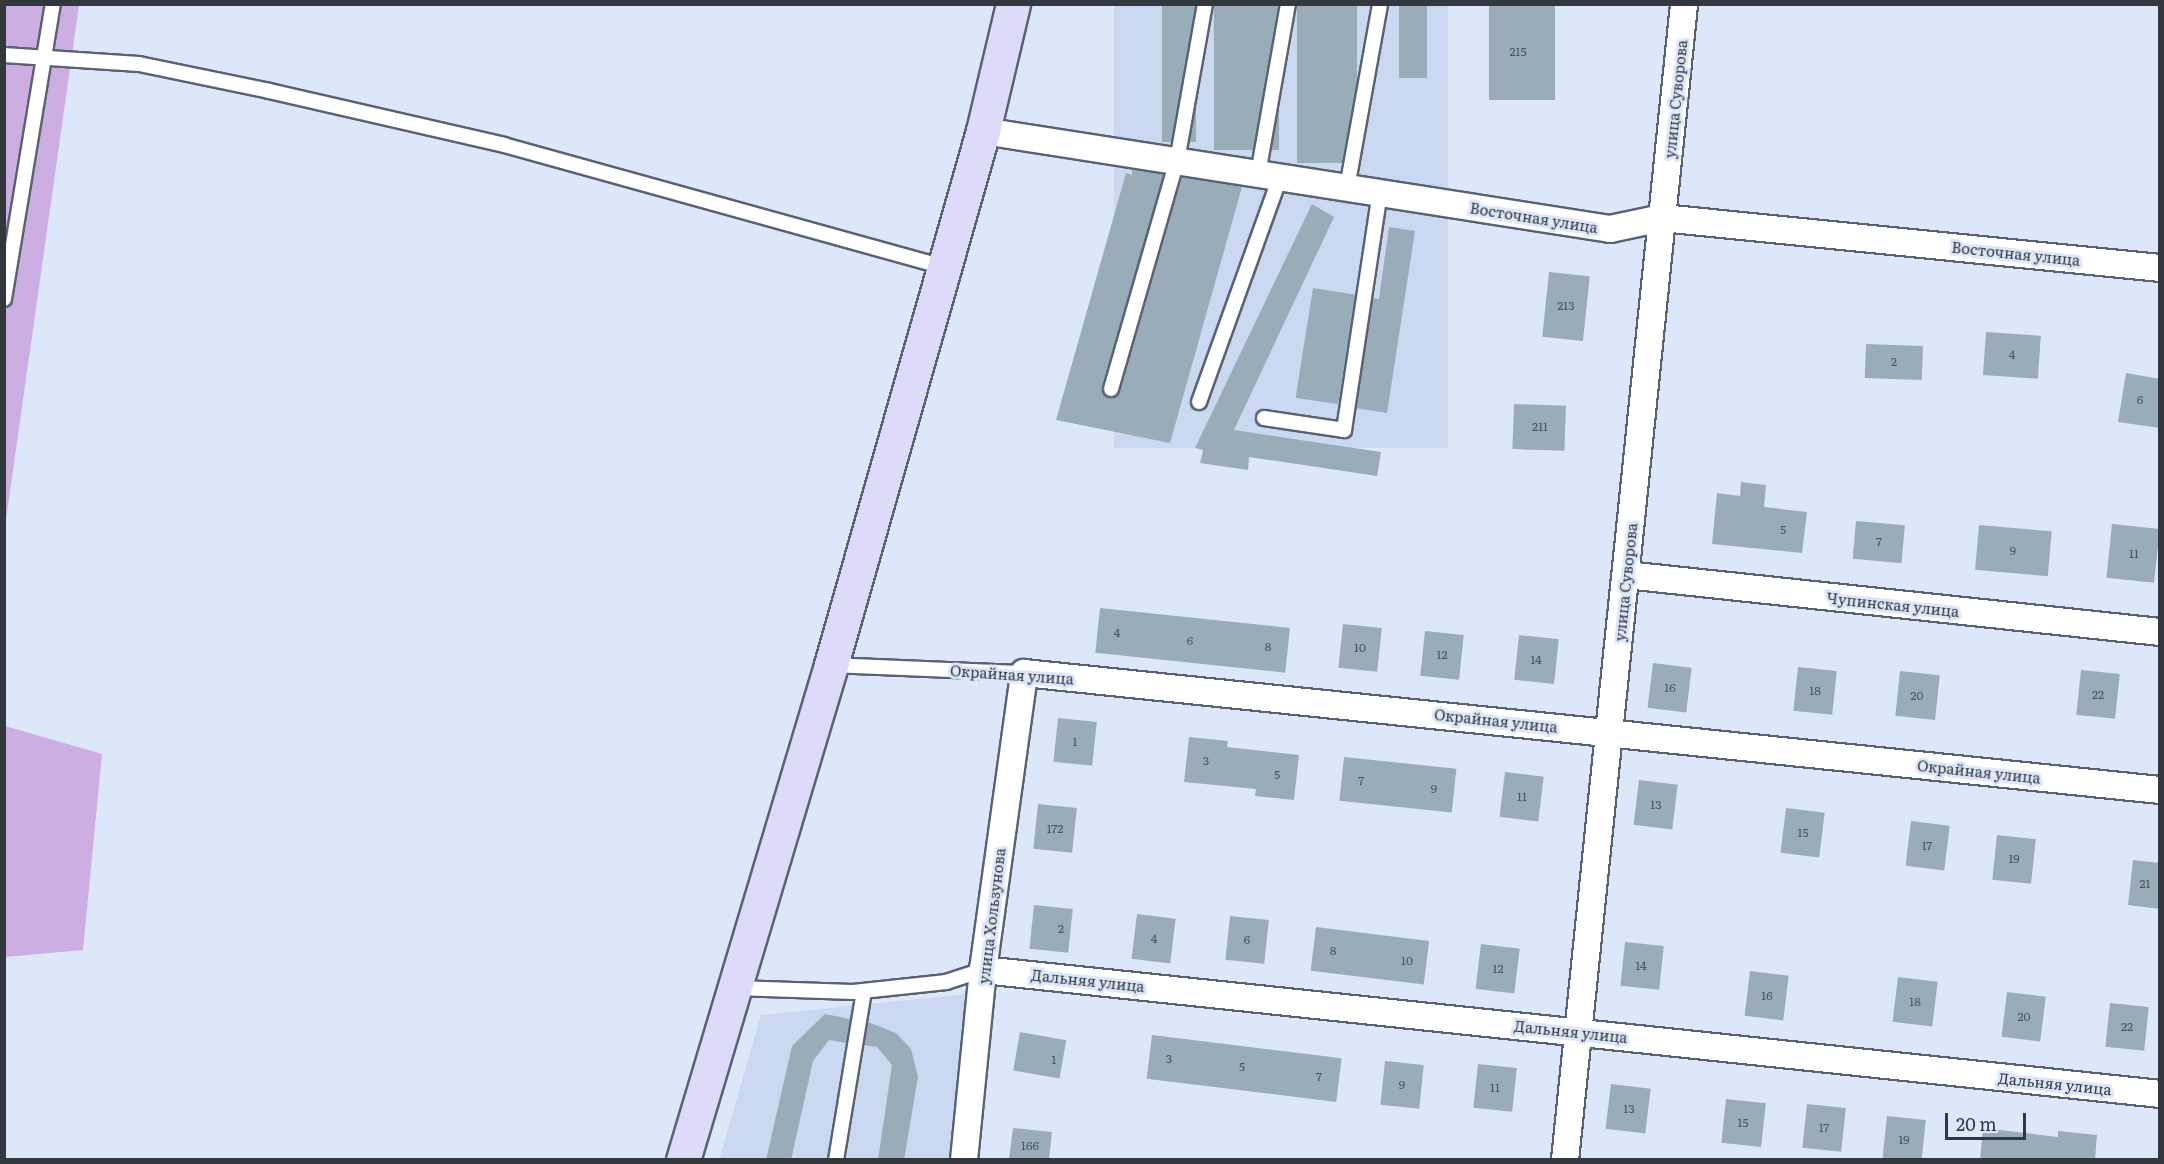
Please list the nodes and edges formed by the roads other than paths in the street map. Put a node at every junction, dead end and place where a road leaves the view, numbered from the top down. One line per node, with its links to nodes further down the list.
1 (53, 4): 8 (lane)
2 (1013, 4): 9 (main road)
3 (1205, 4): 10 (lane)
4 (1288, 4): 11 (lane)
5 (1380, 4): 12 (lane)
6 (1684, 4): 15 (street, улица Суворова)
7 (4, 55): 8 (lane)
8 (46, 60): 14 (lane); 16 (lane)
9 (983, 131): 10 (street, Восточная улица); 16 (main road)
10 (1177, 162): 11 (street, Восточная улица); 19 (lane)
11 (1269, 176): 12 (street, Восточная улица); 20 (lane)
12 (1347, 188): 13 (street, Восточная улица)
13 (1380, 193): 15 (street, Восточная улица); 21 (lane)
14 (11, 216): 18 (lane)
15 (1662, 218): 17 (street, Восточная улица); 22 (street, улица Суворова)
16 (943, 267): 24 (main road)
17 (2160, 268)
18 (4, 299)
19 (1111, 389)
20 (1199, 402)
21 (1264, 418)
22 (1626, 575): 23 (street, Чупинская улица); 26 (street, улица Суворова)
23 (2160, 632)
24 (831, 665): 25 (lane, Окрайная улица); 29 (main road)
25 (1023, 674): 26 (street, Окрайная улица); 28 (street, улица Хользунова)
26 (1609, 731): 27 (street, Окрайная улица); 31 (street, улица Суворова)
27 (2160, 790)
28 (983, 970): 30 (lane); 31 (street, Дальняя улица); 35 (street, улица Хользунова)
29 (733, 988): 30 (lane); 33 (main road)
30 (864, 991): 34 (lane)
31 (1578, 1032): 32 (street, Дальняя улица); 36 (street, улица Суворова)
32 (2160, 1094)
33 (683, 1160)
34 (836, 1160)
35 (964, 1160)
36 (1565, 1160)

